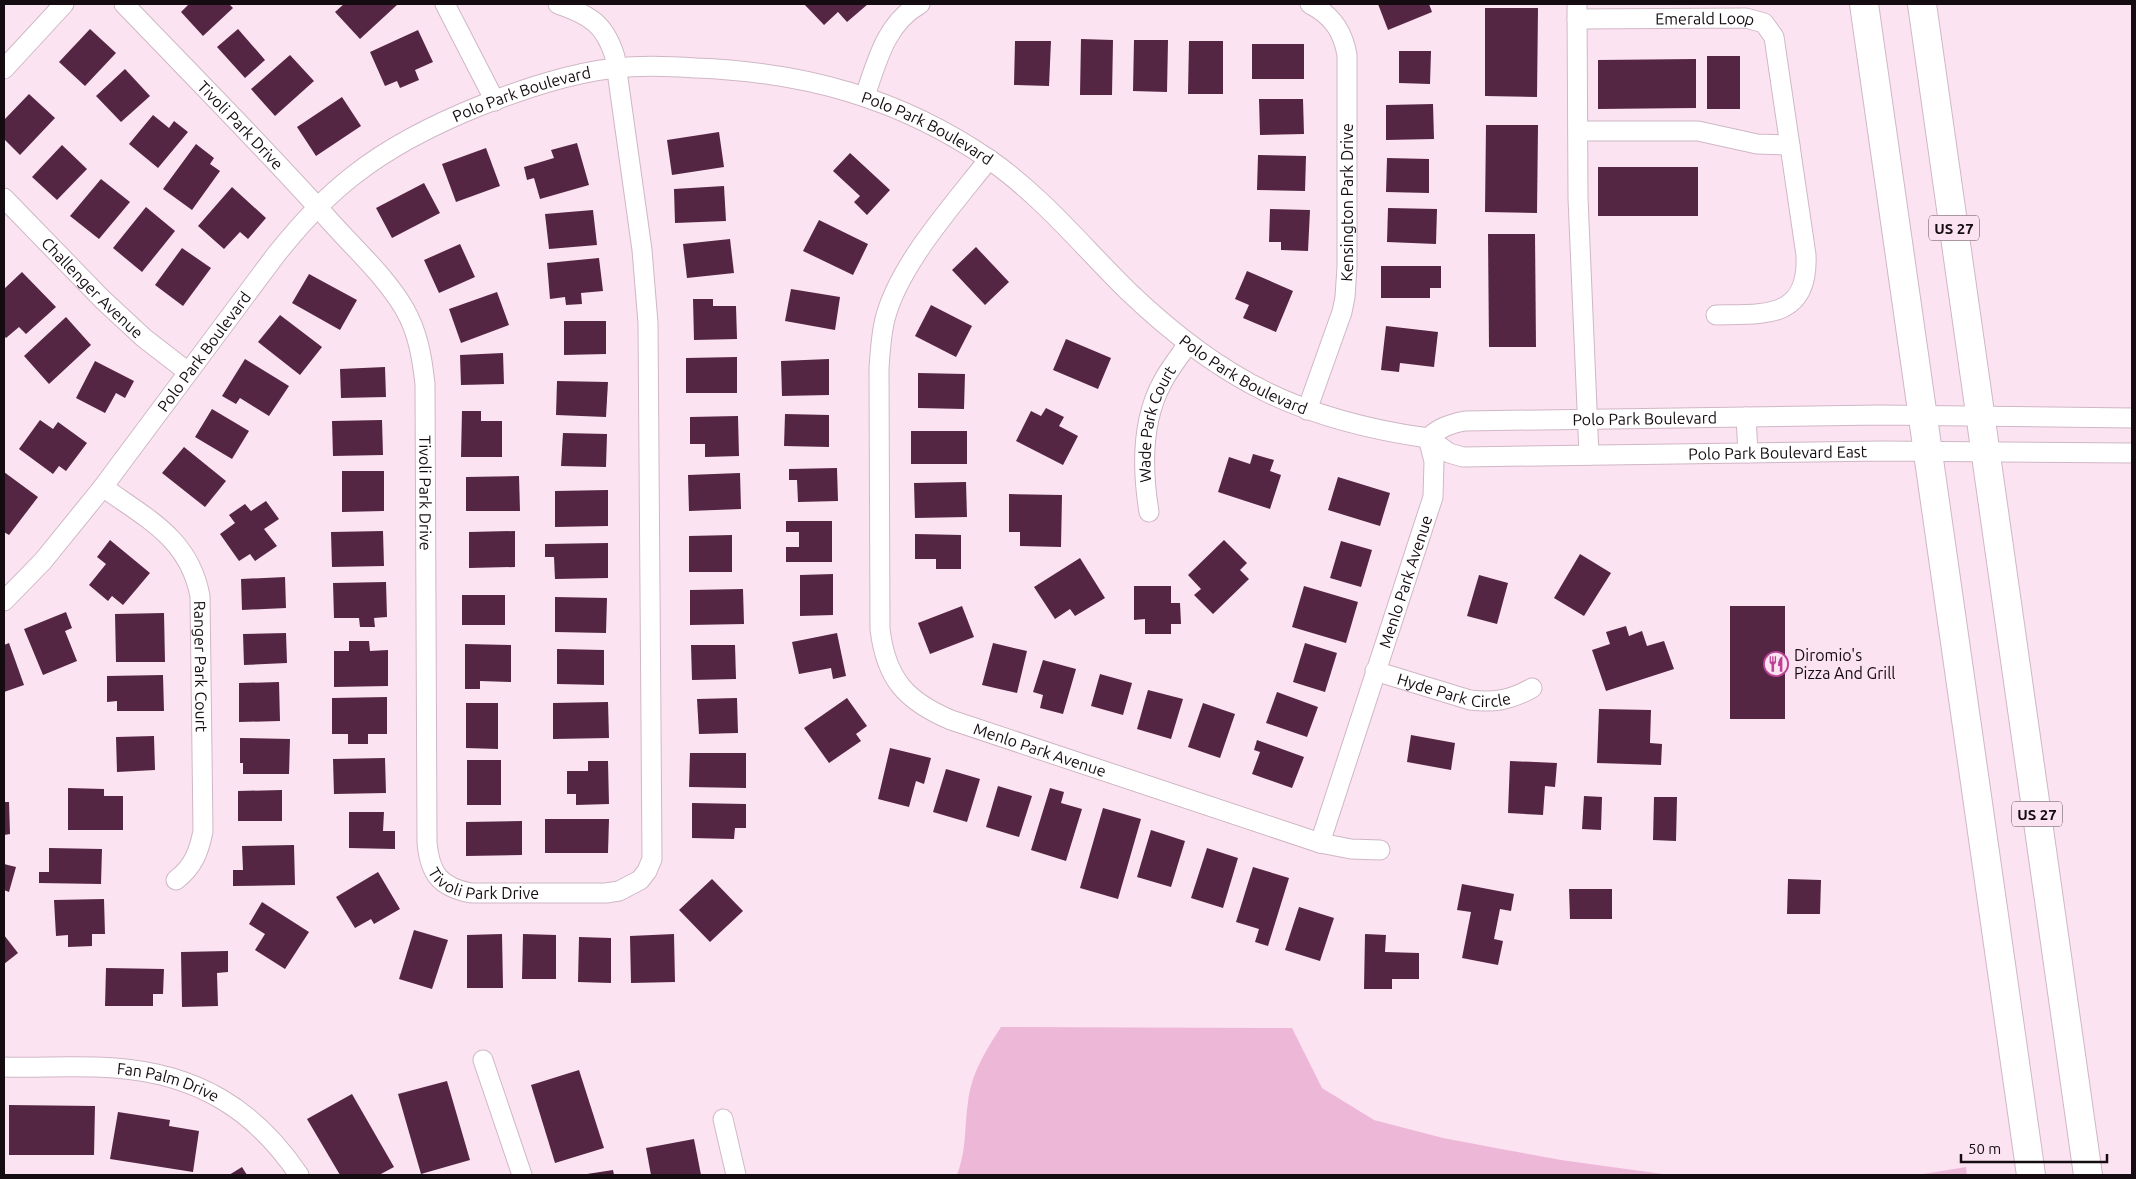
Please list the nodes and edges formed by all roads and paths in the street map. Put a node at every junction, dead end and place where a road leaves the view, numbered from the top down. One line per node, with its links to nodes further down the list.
1 (64, 4): 11 (street)
2 (124, 4): 18 (street, Tivoli Park Drive)
3 (445, 4): 13 (street)
4 (920, 4): 12 (street)
5 (1310, 4): 22 (street, Kensington Park Drive)
6 (1864, 4): 23 (highway)
7 (1922, 4): 24 (highway, US 27)
8 (562, 5): 10 (street, Tivoli Park Drive)
9 (1577, 11): 14 (street, Emerald Loop); 15 (street, Emerald Loop)
10 (617, 68): 12 (street, Polo Park Boulevard); 13 (street, Polo Park Boulevard); 18 (street, Tivoli Park Drive)
11 (4, 69)
12 (865, 96): 16 (street, Polo Park Boulevard)
13 (495, 100): 18 (street, Polo Park Boulevard)
14 (1578, 131): 15 (street); 27 (street, Emerald Loop)
15 (1790, 145): 19 (street, Emerald Loop)
16 (989, 159): 20 (street, Polo Park Boulevard); 41 (street, Menlo Park Avenue)
17 (4, 198): 21 (street, Challenger Avenue)
18 (318, 208): 21 (street, Polo Park Boulevard)
19 (1716, 315)
20 (1188, 344): 22 (street, Polo Park Boulevard); 37 (street, Wade Park Court)
21 (188, 372): 36 (street, Polo Park Boulevard)
22 (1307, 410): 28 (street, Polo Park Boulevard)
23 (1922, 415): 24 (street, Polo Park Boulevard); 25 (street, Polo Park Boulevard); 29 (highway)
24 (1981, 416): 26 (street); 30 (highway, US 27)
25 (1746, 417): 27 (street, Polo Park Boulevard); 31 (street)
26 (2132, 418)
27 (1588, 419): 28 (street, Polo Park Boulevard); 33 (street, Emerald Loop)
28 (1428, 438): 34 (street, Polo Park Boulevard East); 35 (street, Menlo Park Avenue)
29 (1928, 452): 30 (street, Polo Park Boulevard East); 31 (street, Polo Park Boulevard East); 50 (highway)
30 (1986, 452): 32 (street, Polo Park Boulevard East); 51 (highway, US 27)
31 (1748, 453): 33 (street, Polo Park Boulevard East)
32 (2132, 454)
33 (1589, 455): 34 (street, Polo Park Boulevard East)
34 (1463, 457): 35 (street)
35 (1434, 485): 39 (street, Menlo Park Avenue)
36 (103, 487): 38 (street, Polo Park Boulevard); 43 (street, Ranger Park Court)
37 (1149, 512)
38 (4, 601)
39 (1376, 671): 40 (street, Hyde Park Circle); 41 (street, Menlo Park Avenue)
40 (1532, 688)
41 (1320, 842): 42 (street)
42 (1380, 850)
43 (176, 880)
44 (483, 1060): 48 (street)
45 (4, 1068): 47 (street, Fan Palm Drive)
46 (723, 1119): 49 (street)
47 (299, 1175)
48 (522, 1175)
49 (736, 1175)
50 (2031, 1175)
51 (2088, 1175)

